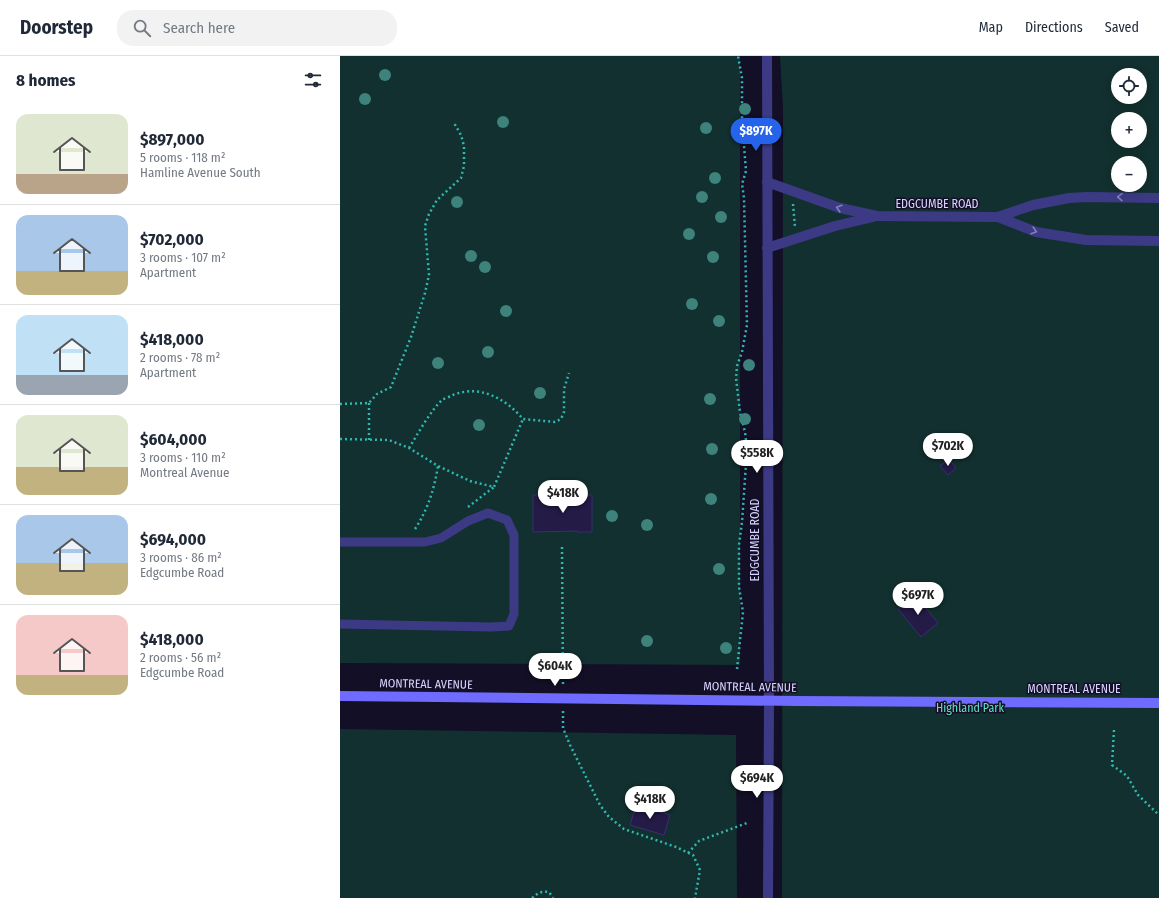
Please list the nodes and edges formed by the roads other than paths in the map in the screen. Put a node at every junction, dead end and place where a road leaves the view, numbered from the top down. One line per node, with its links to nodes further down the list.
1 (767, 56): 2 (street)
2 (767, 182): 4 (street, EDGCUMBE ROAD, one-way to 2); 7 (street)
3 (1159, 198): 5 (street, EDGCUMBE ROAD, one-way to 5)
4 (877, 216): 5 (street, EDGCUMBE ROAD); 7 (street, EDGCUMBE ROAD)
5 (998, 217): 6 (street, EDGCUMBE ROAD, one-way to 6)
6 (1159, 241)
7 (767, 248): 11 (street, EDGCUMBE ROAD)
8 (340, 542): 9 (lane)
9 (340, 624)
10 (340, 696): 11 (main road, MONTREAL AVENUE)
11 (769, 700): 12 (main road, MONTREAL AVENUE); 13 (street, EDGCUMBE ROAD)
12 (1159, 702)
13 (768, 898)

